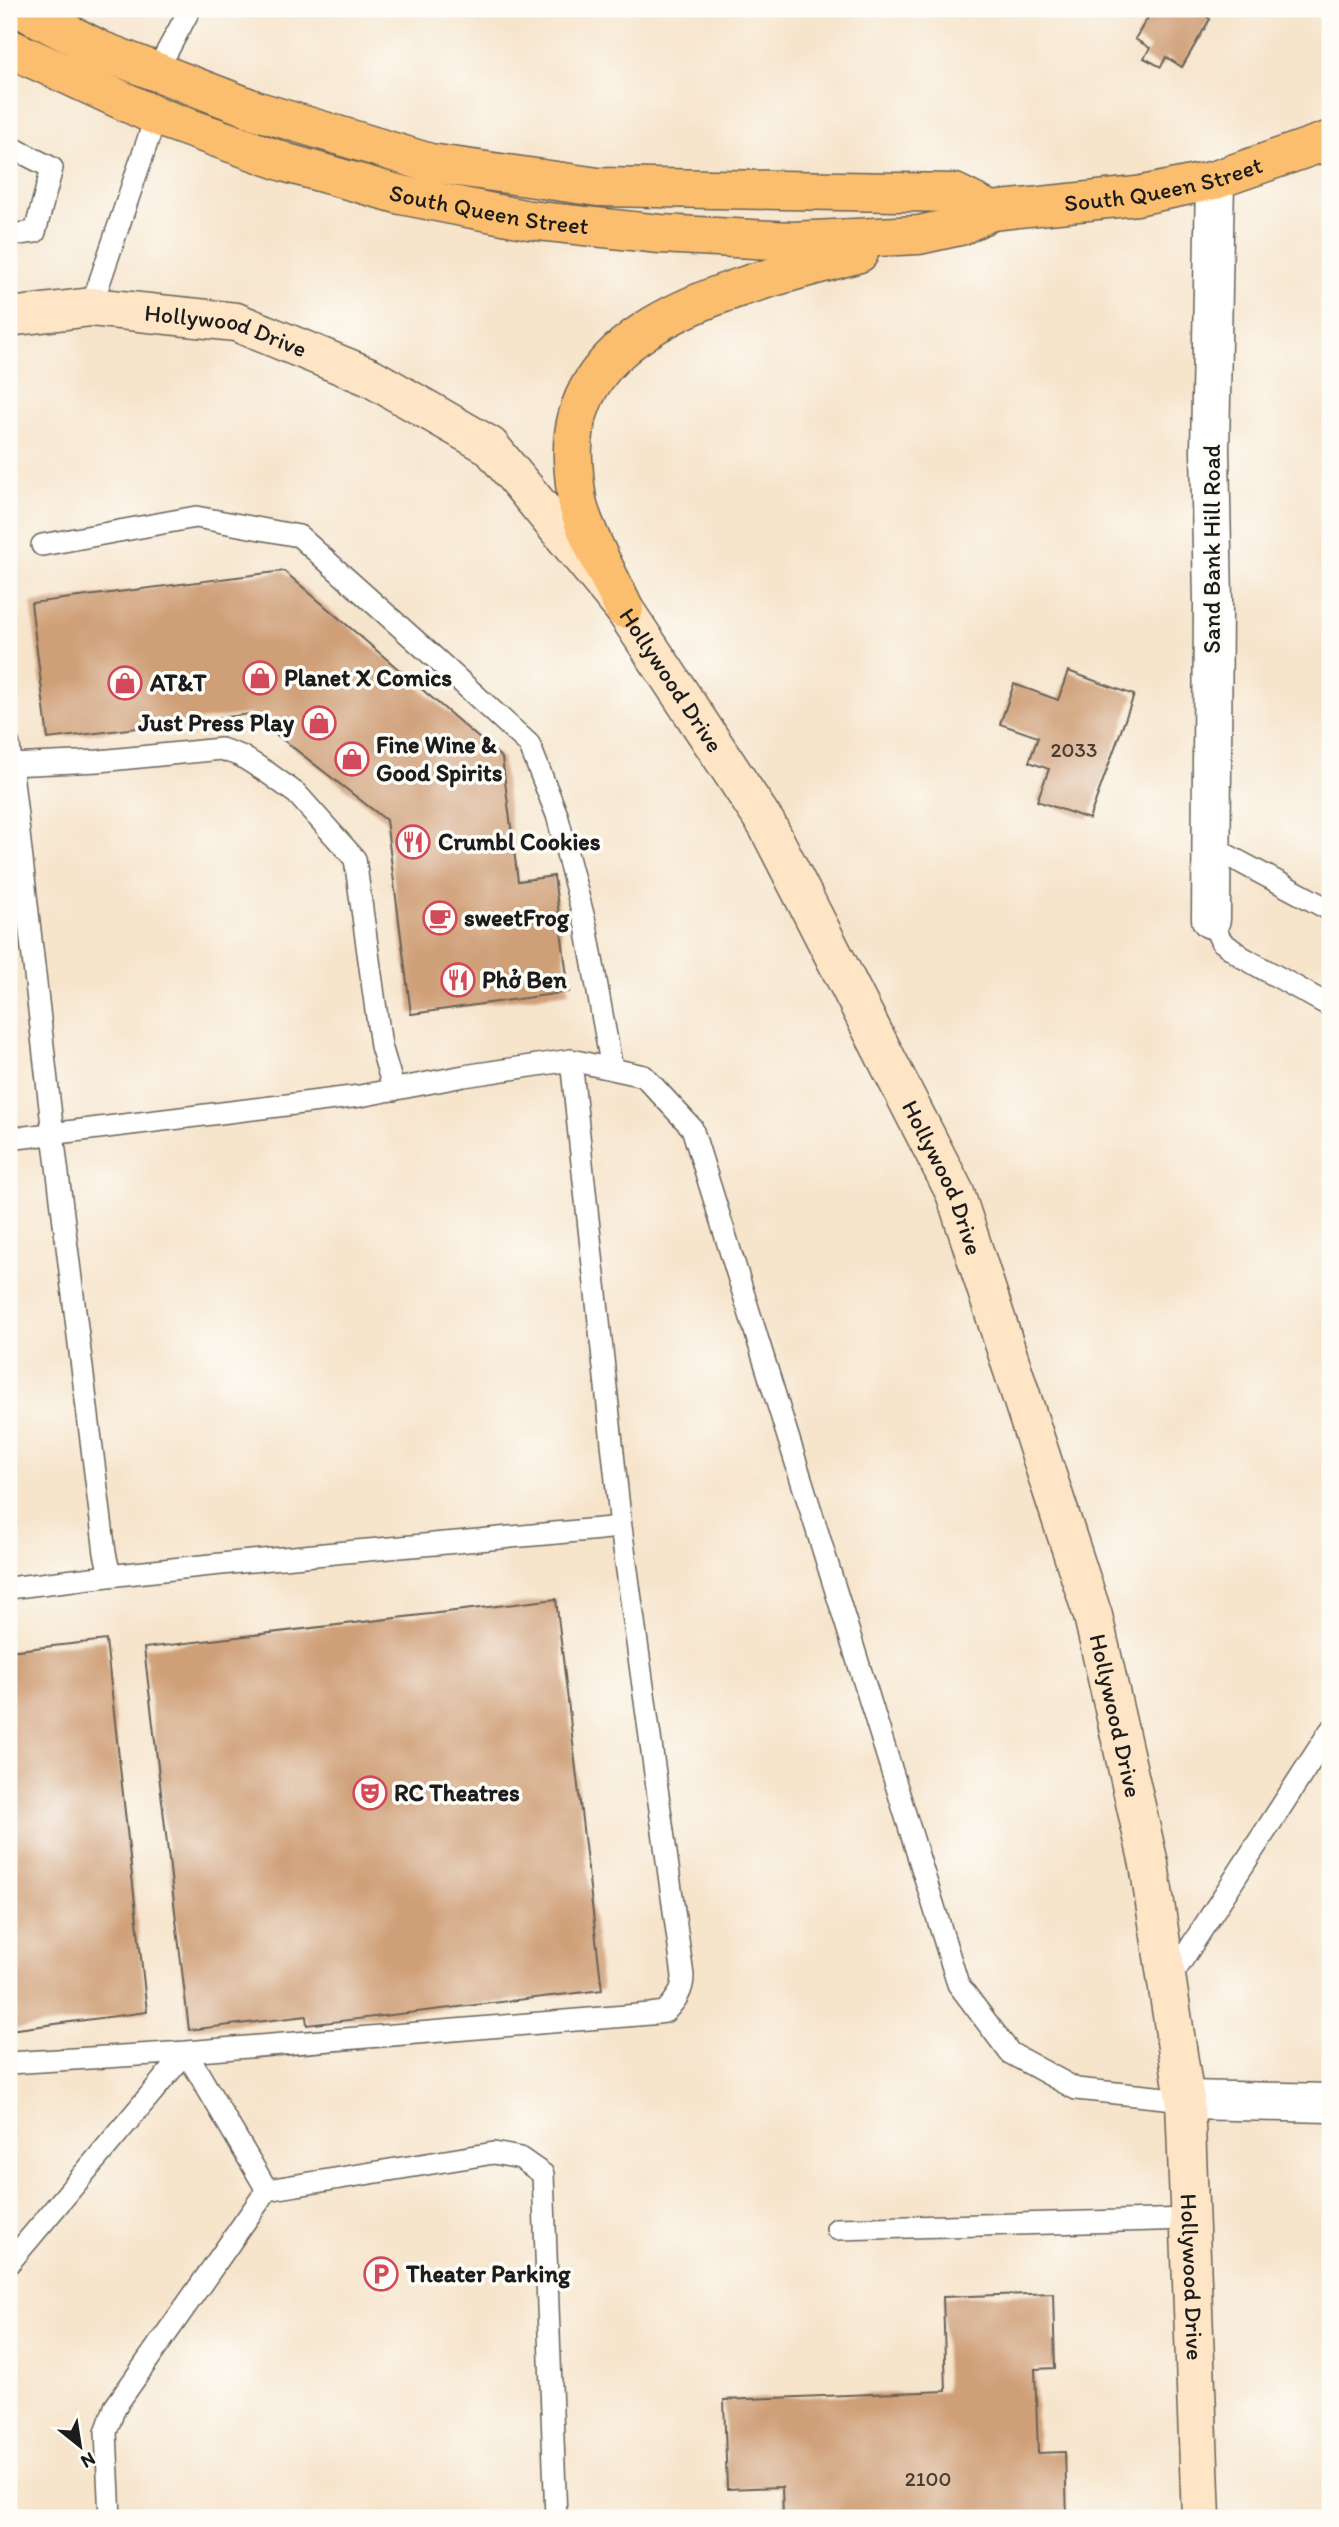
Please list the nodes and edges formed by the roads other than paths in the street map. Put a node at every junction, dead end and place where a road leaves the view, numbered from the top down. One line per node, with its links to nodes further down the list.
1 (21, 9): 4 (main road, South Queen Street)
2 (190, 9): 4 (lane)
3 (9, 48): 5 (main road, South Queen Street)
4 (156, 72): 9 (main road, South Queen Street)
5 (156, 116): 10 (main road, South Queen Street); 12 (lane)
6 (1330, 140): 8 (main road, South Queen Street)
7 (9, 146): 11 (lane)
8 (1215, 180): 9 (main road, South Queen Street); 17 (street, Sand Bank Hill Road)
9 (992, 211): 10 (main road, South Queen Street)
10 (919, 234): 15 (main road)
11 (9, 235)
12 (91, 307): 13 (main road, Hollywood Drive); 15 (main road, Hollywood Drive)
13 (9, 317)
14 (42, 545): 22 (lane)
15 (624, 609): 30 (main road, Hollywood Drive)
16 (10, 759): 23 (lane); 24 (lane)
17 (1212, 847): 18 (lane); 19 (street, Sand Bank Hill Road)
18 (1330, 910)
19 (1212, 919): 20 (lane)
20 (1330, 1006)
21 (571, 1060): 22 (lane); 23 (lane); 26 (lane)
22 (612, 1069): 33 (lane)
23 (394, 1090): 24 (lane)
24 (53, 1134): 25 (lane); 27 (lane)
25 (9, 1139)
26 (621, 1527): 27 (lane); 31 (lane)
27 (110, 1575): 28 (lane)
28 (9, 1588)
29 (1330, 1731): 30 (lane)
30 (1168, 1982): 33 (main road, Hollywood Drive)
31 (186, 2052): 32 (lane); 35 (lane); 38 (lane)
32 (9, 2063)
33 (1185, 2100): 34 (street); 36 (main road, Hollywood Drive)
34 (1330, 2103)
35 (267, 2190): 39 (lane); 40 (lane)
36 (1190, 2219): 37 (lane); 41 (main road, Hollywood Drive)
37 (837, 2229)
38 (10, 2258)
39 (110, 2518)
40 (556, 2518)
41 (1202, 2518)

